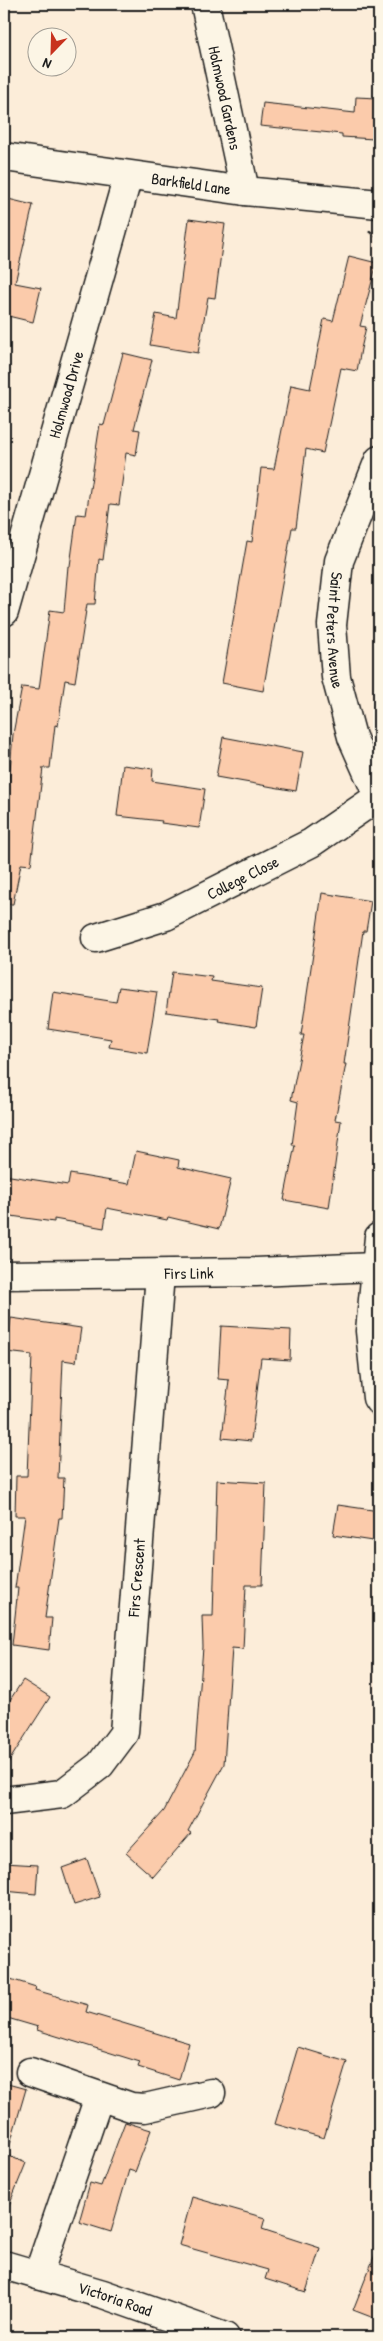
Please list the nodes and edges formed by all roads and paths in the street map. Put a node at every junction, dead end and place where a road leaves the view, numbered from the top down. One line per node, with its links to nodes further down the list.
1 (205, 4): 4 (street, Holmwood Gardens)
2 (4, 157): 3 (street, Barkfield Lane)
3 (128, 176): 4 (street, Barkfield Lane); 7 (street, Holmwood Drive)
4 (245, 191): 5 (street, Barkfield Lane)
5 (379, 204)
6 (379, 460): 8 (street, Saint Peters Avenue)
7 (4, 612)
8 (379, 798): 9 (street, College Close)
9 (96, 938)
10 (379, 1237): 11 (street)
11 (375, 1267): 12 (street, Firs Link); 14 (street)
12 (160, 1274): 13 (street, Firs Link); 15 (street, Firs Crescent)
13 (4, 1275)
14 (379, 1401)
15 (4, 1800)
16 (30, 2072): 18 (street)
17 (211, 2092): 18 (street)
18 (99, 2097): 20 (street)
19 (4, 2265): 20 (street, Victoria Road)
20 (38, 2275): 21 (street, Victoria Road)
21 (225, 2337)

